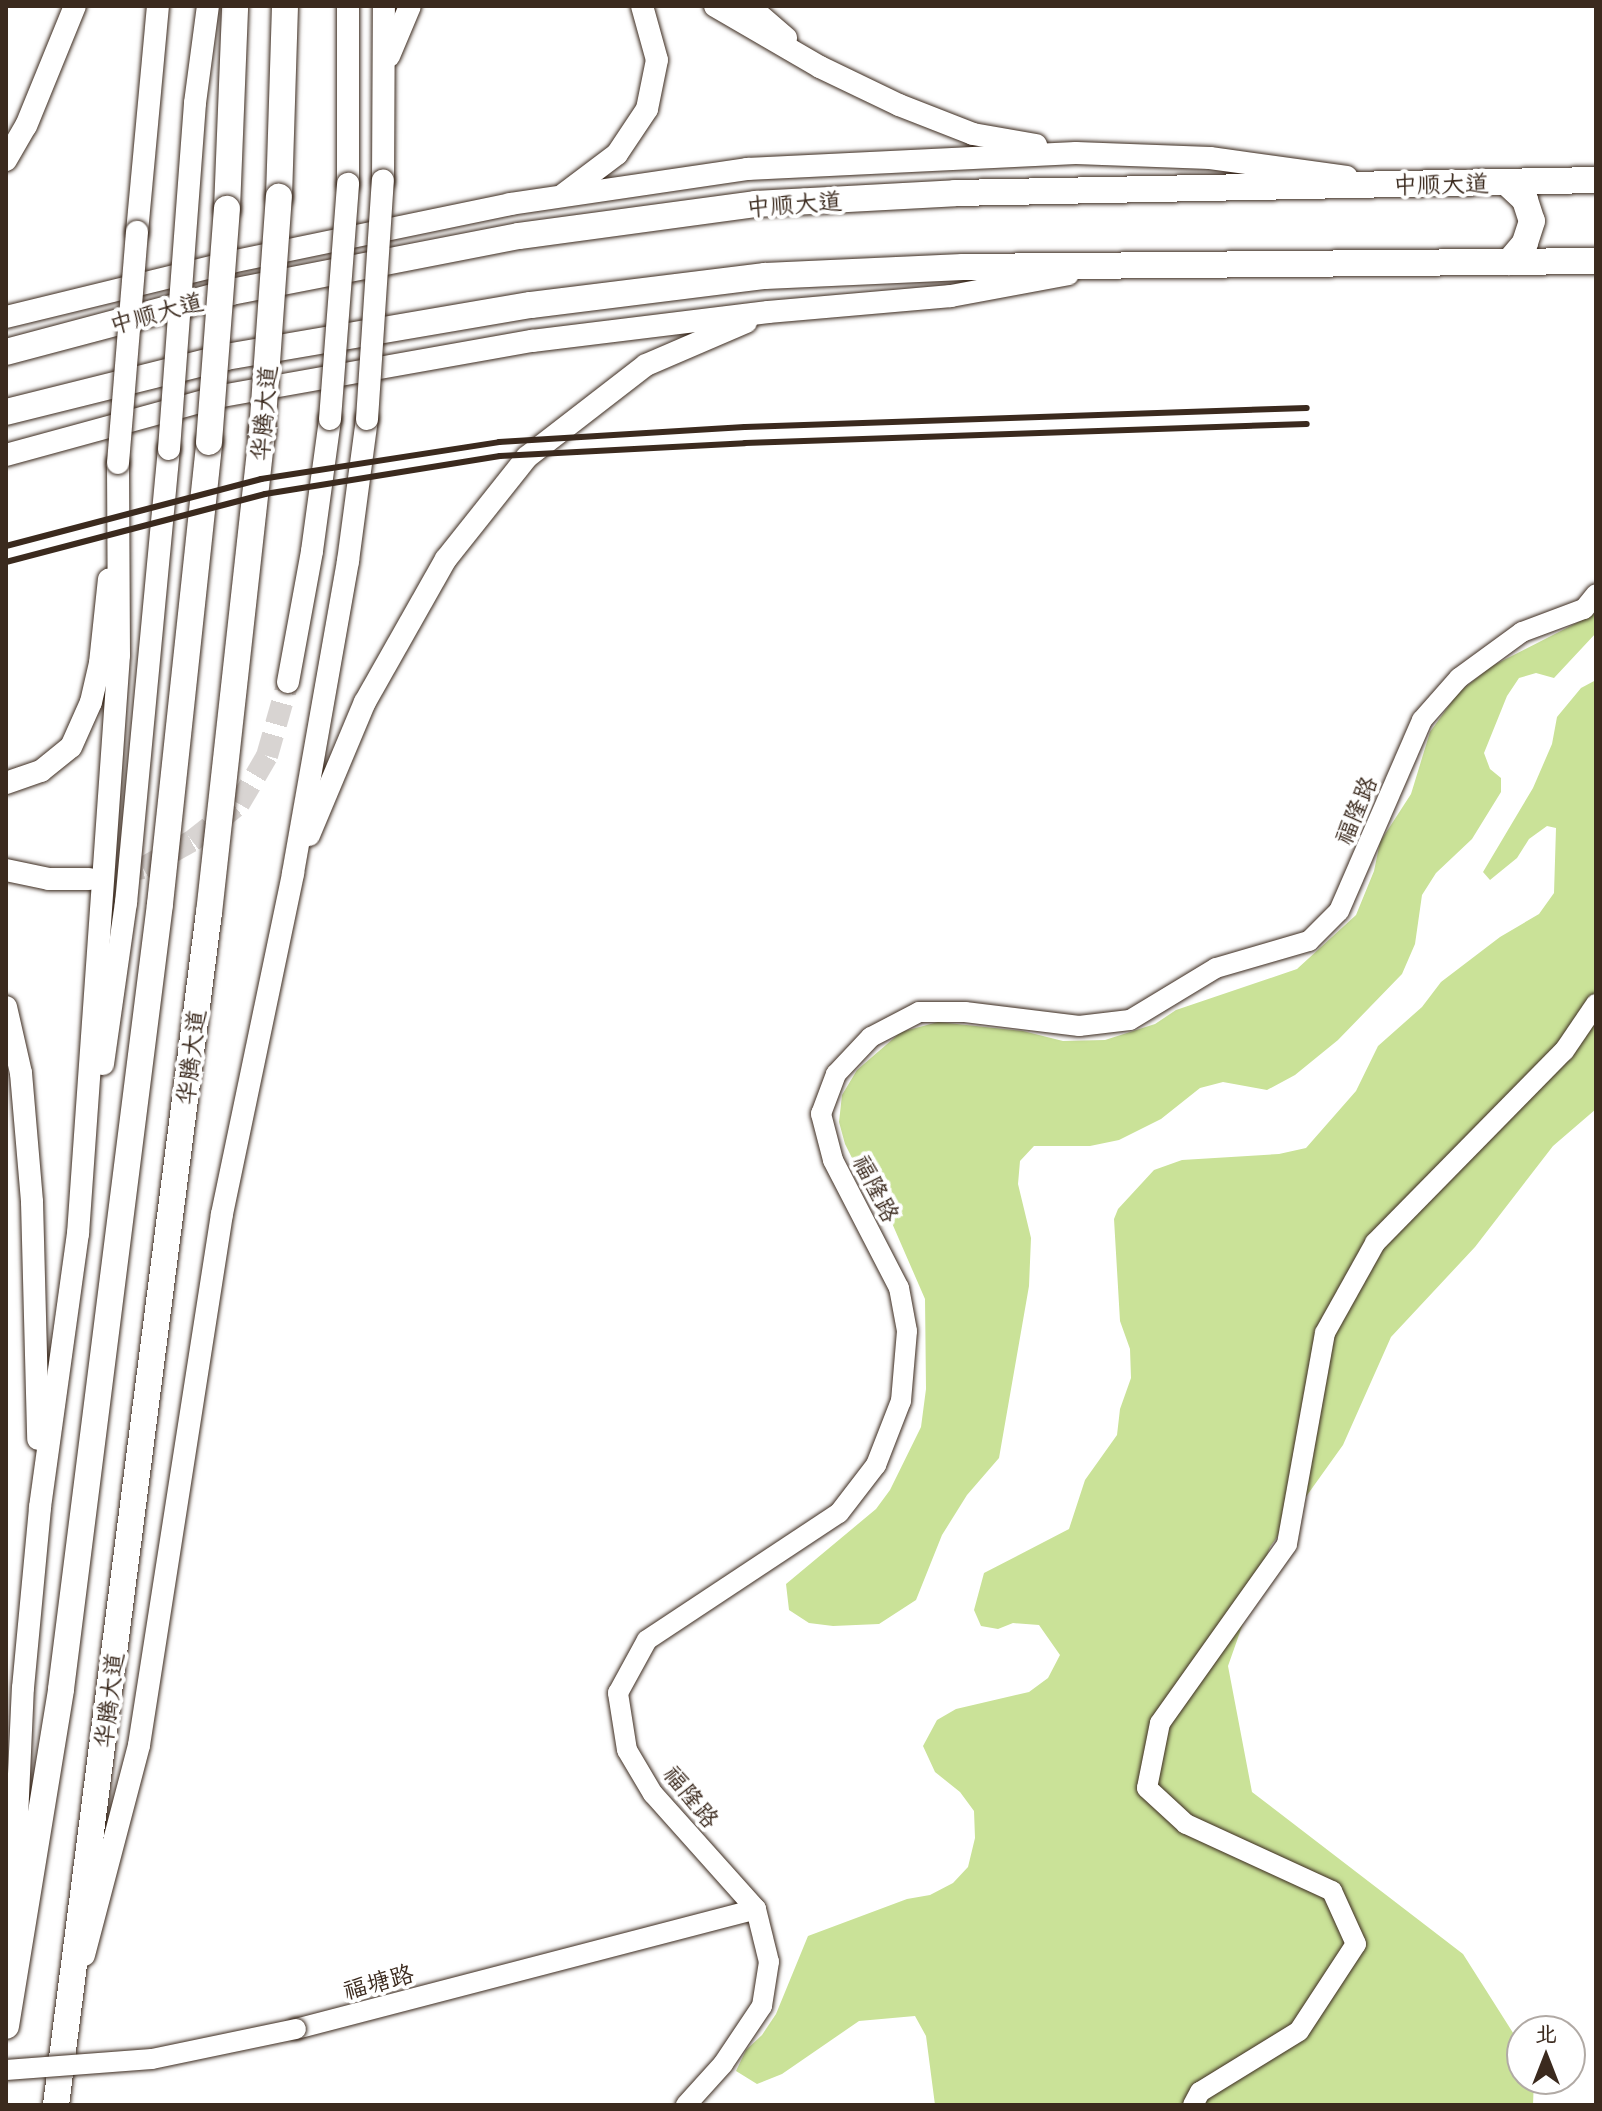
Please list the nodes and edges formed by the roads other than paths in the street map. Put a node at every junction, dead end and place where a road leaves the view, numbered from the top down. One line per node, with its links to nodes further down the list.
1 (75, 6): 15 (main road)
2 (158, 6): 28 (main road, bridge)
3 (208, 6): 37 (main road, bridge)
4 (235, 6): 40 (highway, 华腾大道, bridge)
5 (285, 6): 41 (highway, 华腾大道, bridge)
6 (348, 6): 30 (main road, bridge)
7 (384, 6): 13 (main road)
8 (410, 6): 13 (main road)
9 (642, 6): 19 (main road)
10 (715, 6): 12 (main road)
11 (749, 6): 12 (main road)
12 (820, 67): 14 (main road)
13 (384, 69): 33 (main road, bridge)
14 (1076, 153): 18 (main road); 19 (main road)
15 (6, 160)
16 (1596, 180): 17 (highway, 中顺大道)
17 (1506, 182): 18 (highway, 中顺大道); 21 (highway)
18 (1395, 184): 25 (highway, 中顺大道)
19 (561, 196): 24 (main road)
20 (1596, 261): 21 (highway)
21 (1509, 262): 22 (highway)
22 (1118, 265): 23 (main road); 26 (highway)
23 (768, 312): 27 (main road); 33 (main road)
24 (6, 317)
25 (6, 352)
26 (6, 412)
27 (6, 455)
28 (116, 494): 31 (main road); 37 (main road)
29 (1596, 594): 39 (street, 福隆路)
30 (288, 682)
31 (6, 783)
32 (6, 870): 34 (main road)
33 (293, 873): 41 (main road)
34 (89, 879)
35 (1596, 1004): 45 (street)
36 (6, 1007): 38 (main road)
37 (78, 1234): 38 (main road)
38 (40, 1507): 40 (main road)
39 (756, 1909): 42 (street, 福塘路, bridge); 44 (street, 福隆路)
40 (8, 2014)
41 (66, 2026): 43 (highway, 华腾大道)
42 (6, 2070)
43 (56, 2105)
44 (686, 2105)
45 (1193, 2105)

